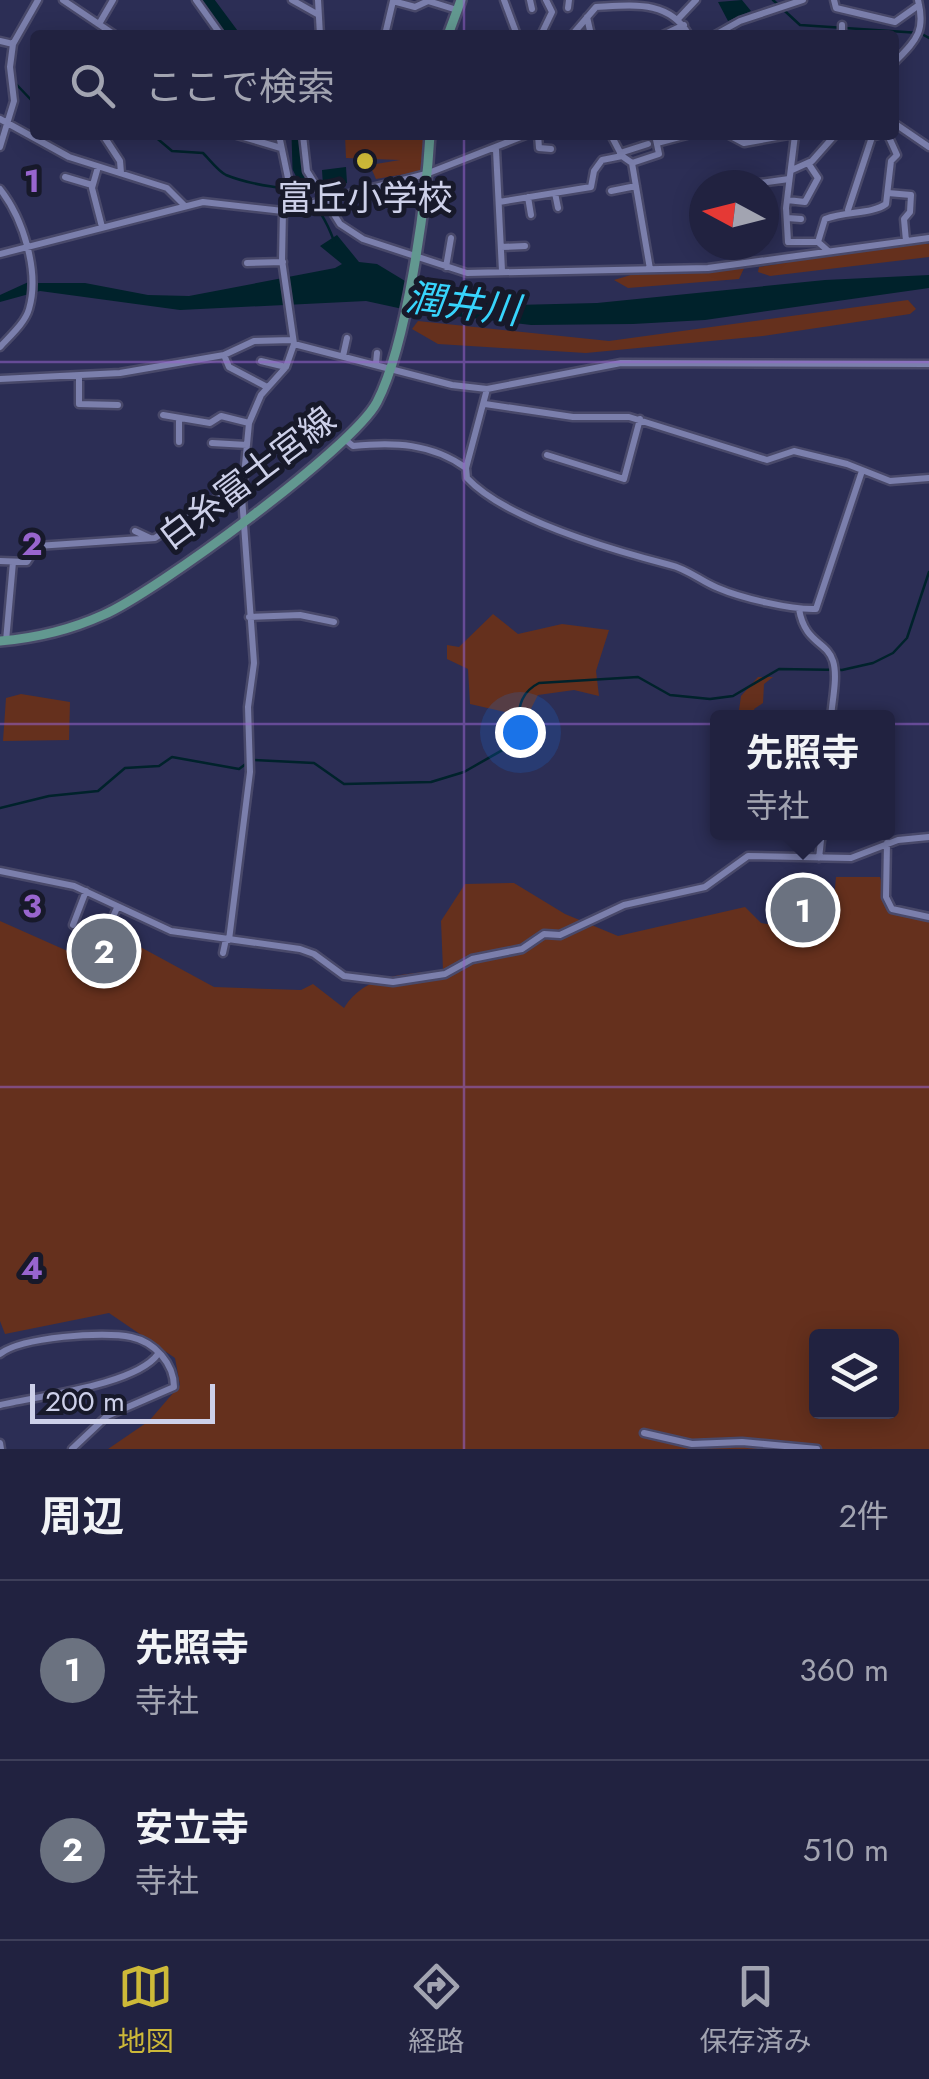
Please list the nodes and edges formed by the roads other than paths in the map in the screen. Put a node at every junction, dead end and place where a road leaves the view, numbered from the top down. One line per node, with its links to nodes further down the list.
1 (63, 0): 18 (street)
2 (113, 0): 18 (street)
3 (196, 0): 22 (street)
4 (292, 0): 15 (street)
5 (318, 0): 15 (street)
6 (504, 0): 26 (street)
7 (546, 0): 27 (street)
8 (696, 0): 17 (street)
9 (803, 0): 19 (street)
10 (834, 0): 12 (street)
11 (34, 1): 36 (street)
12 (919, 2): 37 (street)
13 (597, 4): 16 (street); 17 (street)
14 (460, 5): 24 (street); 25 (main road)
15 (317, 14): 23 (street)
16 (587, 16): 28 (street); 29 (street)
17 (682, 22): 30 (street); 31 (street)
18 (100, 24): 21 (street)
19 (736, 24): 32 (street); 33 (street)
20 (842, 25): 34 (street)
21 (108, 30)
22 (217, 30)
23 (319, 30)
24 (386, 30)
25 (450, 30)
26 (515, 30)
27 (543, 30)
28 (576, 30)
29 (591, 30)
30 (671, 30)
31 (686, 30)
32 (724, 30)
33 (738, 30)
34 (842, 30)
35 (0, 41): 36 (street)
36 (14, 44): 38 (street)
37 (899, 58)
38 (4, 119): 40 (street); 56 (street)
39 (899, 128): 55 (street)
40 (30, 134)
41 (39, 140): 63 (street)
42 (106, 140): 64 (street)
43 (254, 140): 57 (street)
44 (280, 140): 57 (street)
45 (303, 140): 75 (street)
46 (429, 140): 65 (main road, 白糸富士宮線)
47 (516, 140): 59 (street)
48 (538, 140): 58 (street)
49 (614, 140): 60 (street)
50 (792, 140): 66 (street)
51 (830, 140): 61 (street)
52 (871, 140): 82 (street)
53 (890, 140): 74 (street)
54 (653, 141): 60 (street); 62 (street)
55 (929, 146)
56 (0, 147)
57 (281, 148): 80 (street)
58 (551, 149)
59 (496, 150): 65 (street); 78 (street)
60 (621, 155): 62 (street); 73 (street)
61 (808, 163): 66 (street); 77 (street)
62 (632, 164): 70 (street)
63 (98, 167): 64 (street); 69 (street)
64 (122, 174): 79 (street)
65 (426, 174): 75 (street); 97 (main road, 白糸富士宮線)
66 (790, 175): 67 (street); 77 (street)
67 (779, 177)
68 (65, 178): 69 (street)
69 (93, 186): 87 (street)
70 (636, 186): 72 (street); 101 (street)
71 (0, 189): 93 (street)
72 (611, 191)
73 (555, 193): 76 (street); 81 (street)
74 (888, 193): 82 (street); 90 (street)
75 (322, 198): 80 (street); 97 (street)
76 (528, 198): 78 (street); 84 (street)
77 (787, 200): 85 (street)
78 (500, 202): 94 (street)
79 (184, 205): 83 (street); 87 (street)
80 (298, 206): 83 (street)
81 (558, 208)
82 (848, 210): 91 (street)
83 (284, 212): 99 (street)
84 (530, 215)
85 (787, 218): 86 (street); 91 (street)
86 (801, 219)
87 (102, 227): 93 (street)
88 (450, 238): 100 (street)
89 (929, 238): 90 (street)
90 (906, 241): 95 (street)
91 (818, 242): 95 (street)
92 (526, 246): 94 (street)
93 (31, 247): 96 (street); 105 (street)
94 (501, 248): 102 (street)
95 (828, 251): 101 (street)
96 (0, 254)
97 (413, 258): 100 (street); 113 (main road, 白糸富士宮線)
98 (247, 263): 99 (street)
99 (283, 266): 104 (street)
100 (446, 267): 102 (street)
101 (650, 269): 102 (street)
102 (502, 272)
103 (347, 338): 108 (street)
104 (293, 342): 107 (street); 108 (street); 112 (street)
105 (0, 347)
106 (377, 353): 110 (street)
107 (224, 355): 114 (street); 116 (street)
108 (343, 356): 110 (street)
109 (262, 361): 112 (street)
110 (376, 363): 113 (street)
111 (929, 364): 117 (street)
112 (286, 366): 116 (street)
113 (392, 367): 117 (street); 124 (main road, 白糸富士宮線)
114 (78, 376): 115 (street); 119 (street)
115 (0, 379)
116 (268, 387): 123 (street)
117 (487, 389): 118 (street)
118 (485, 404): 122 (street); 129 (street)
119 (118, 405)
120 (162, 415): 121 (street)
121 (179, 418): 123 (street); 125 (street)
122 (640, 419): 128 (street); 130 (street)
123 (249, 423): 127 (street)
124 (347, 441): 129 (street); 133 (main road, 白糸富士宮線)
125 (179, 442)
126 (212, 443): 127 (street)
127 (247, 445): 132 (street)
128 (547, 454)
129 (466, 468): 138 (street)
130 (862, 471): 131 (street); 138 (street)
131 (929, 478)
132 (242, 497): 133 (street); 135 (street)
133 (244, 518): 139 (street); 141 (main road, 白糸富士宮線)
134 (135, 530): 135 (street)
135 (150, 538): 137 (street)
136 (0, 561): 137 (street)
137 (13, 562): 141 (street)
138 (800, 610): 142 (street)
139 (249, 617): 140 (street); 153 (street)
140 (334, 622)
141 (3, 641)
142 (831, 710)
143 (929, 837): 145 (street)
144 (821, 840): 146 (street)
145 (887, 843): 146 (street); 150 (street)
146 (820, 858): 153 (street)
147 (0, 871): 148 (street)
148 (86, 891): 149 (street); 151 (street)
149 (117, 908): 152 (street); 153 (street)
150 (929, 916)
151 (73, 925)
152 (106, 932)
153 (228, 939): 154 (street)
154 (222, 953)
155 (0, 1354): 156 (street)
156 (158, 1354): 157 (street); 159 (street)
157 (0, 1406)
158 (644, 1433): 160 (street)
159 (72, 1449)
160 (817, 1449)

